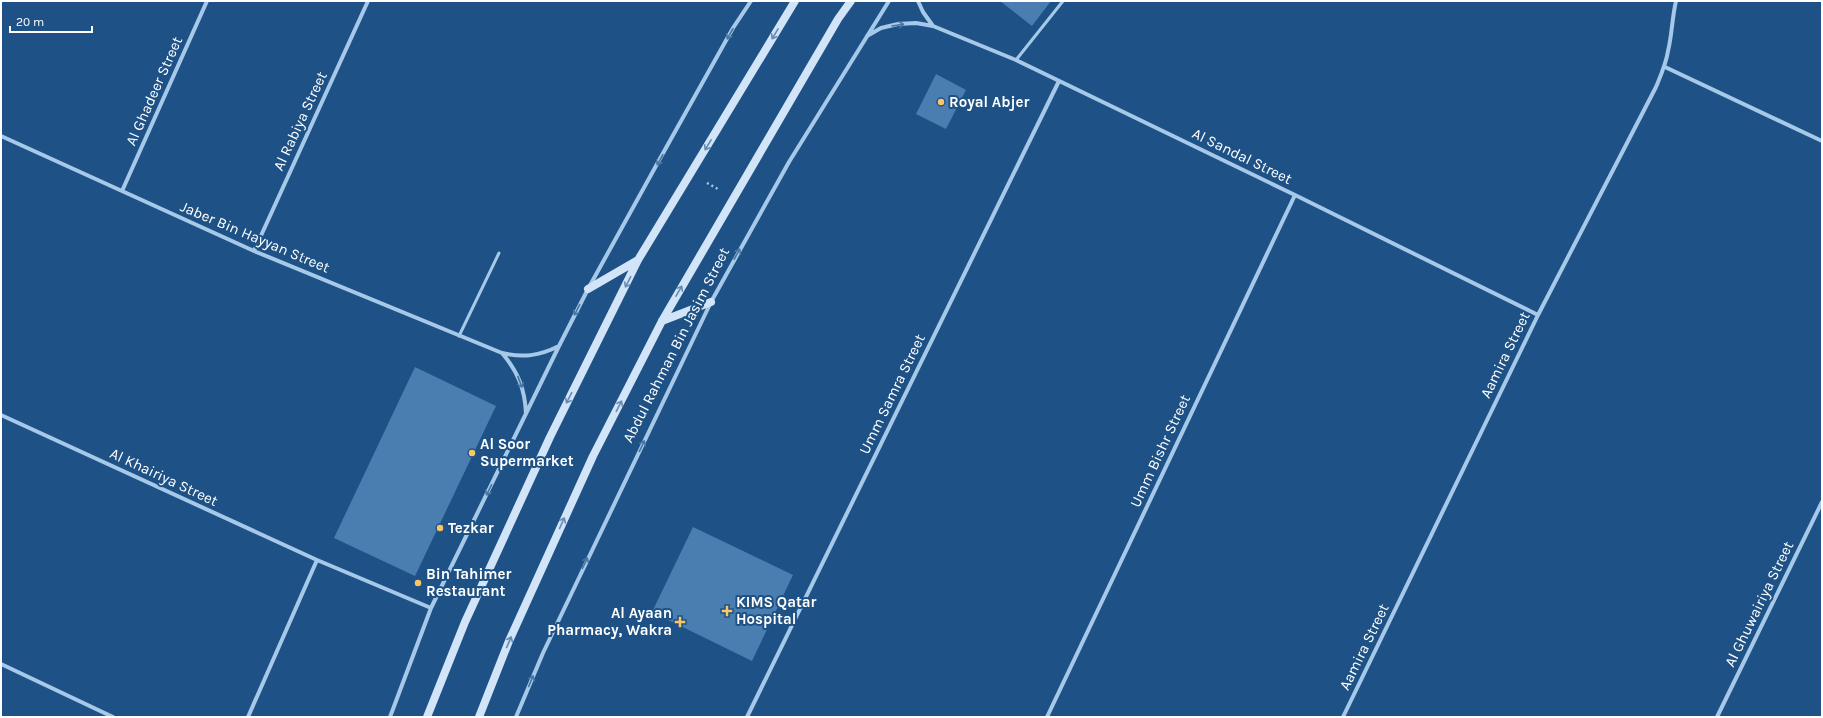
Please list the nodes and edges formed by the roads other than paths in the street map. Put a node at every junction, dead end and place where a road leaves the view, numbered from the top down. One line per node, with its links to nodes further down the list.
1 (207, 1): 17 (street, Al Ghadeer Street)
2 (368, 1): 19 (street, Al Rabiya Street)
3 (751, 1): 22 (street, one-way to 22)
4 (795, 1): 21 (main road, one-way to 21)
5 (851, 1): 25 (main road, Abdul Rahman Bin Jasim Street, one-way to 5)
6 (889, 1): 11 (street, Abdul Rahman Bin Jasim Street)
7 (918, 1): 10 (street)
8 (1063, 1): 12 (lane)
9 (1676, 1): 13 (street, Aamira Street)
10 (933, 26): 11 (street, Al Sandal Street, one-way to 10); 12 (street, Al Sandal Street)
11 (866, 36): 23 (street, Abdul Rahman Bin Jasim Street, one-way to 11)
12 (1016, 60): 14 (street, Al Sandal Street)
13 (1665, 67): 16 (street); 24 (street, Aamira Street)
14 (1059, 81): 18 (street, Al Sandal Street); 41 (street, Umm Samra Street)
15 (1, 136): 17 (street, Jaber Bin Hayyan Street)
16 (1822, 141)
17 (122, 191): 19 (street, Jaber Bin Hayyan Street)
18 (1295, 195): 24 (street, Al Sandal Street); 42 (street, Umm Bishr Street)
19 (254, 251): 26 (street, Jaber Bin Hayyan Street)
20 (500, 253): 26 (lane)
21 (638, 260): 22 (main road); 38 (main road, one-way to 38)
22 (588, 289): 27 (street, one-way to 27)
23 (710, 302): 25 (main road); 40 (street, Abdul Rahman Bin Jasim Street, one-way to 23)
24 (1538, 315): 43 (street, Aamira Street)
25 (662, 321): 39 (main road, Abdul Rahman Bin Jasim Street, one-way to 25)
26 (459, 336): 28 (street, Jaber Bin Hayyan Street)
27 (559, 346): 28 (street, Jaber Bin Hayyan Street); 30 (street)
28 (502, 353): 30 (street, one-way to 30)
29 (1, 415): 32 (street, Al Khairiya Street)
30 (526, 416): 33 (street, one-way to 33)
31 (1822, 502): 44 (street, Al Ghuwairiya Street)
32 (316, 560): 33 (street, Al Khairiya Street); 36 (street)
33 (431, 608): 37 (street)
34 (1, 664): 35 (street)
35 (113, 717)
36 (248, 717)
37 (390, 717)
38 (427, 717)
39 (479, 717)
40 (516, 717)
41 (747, 717)
42 (1047, 717)
43 (1343, 717)
44 (1717, 717)

